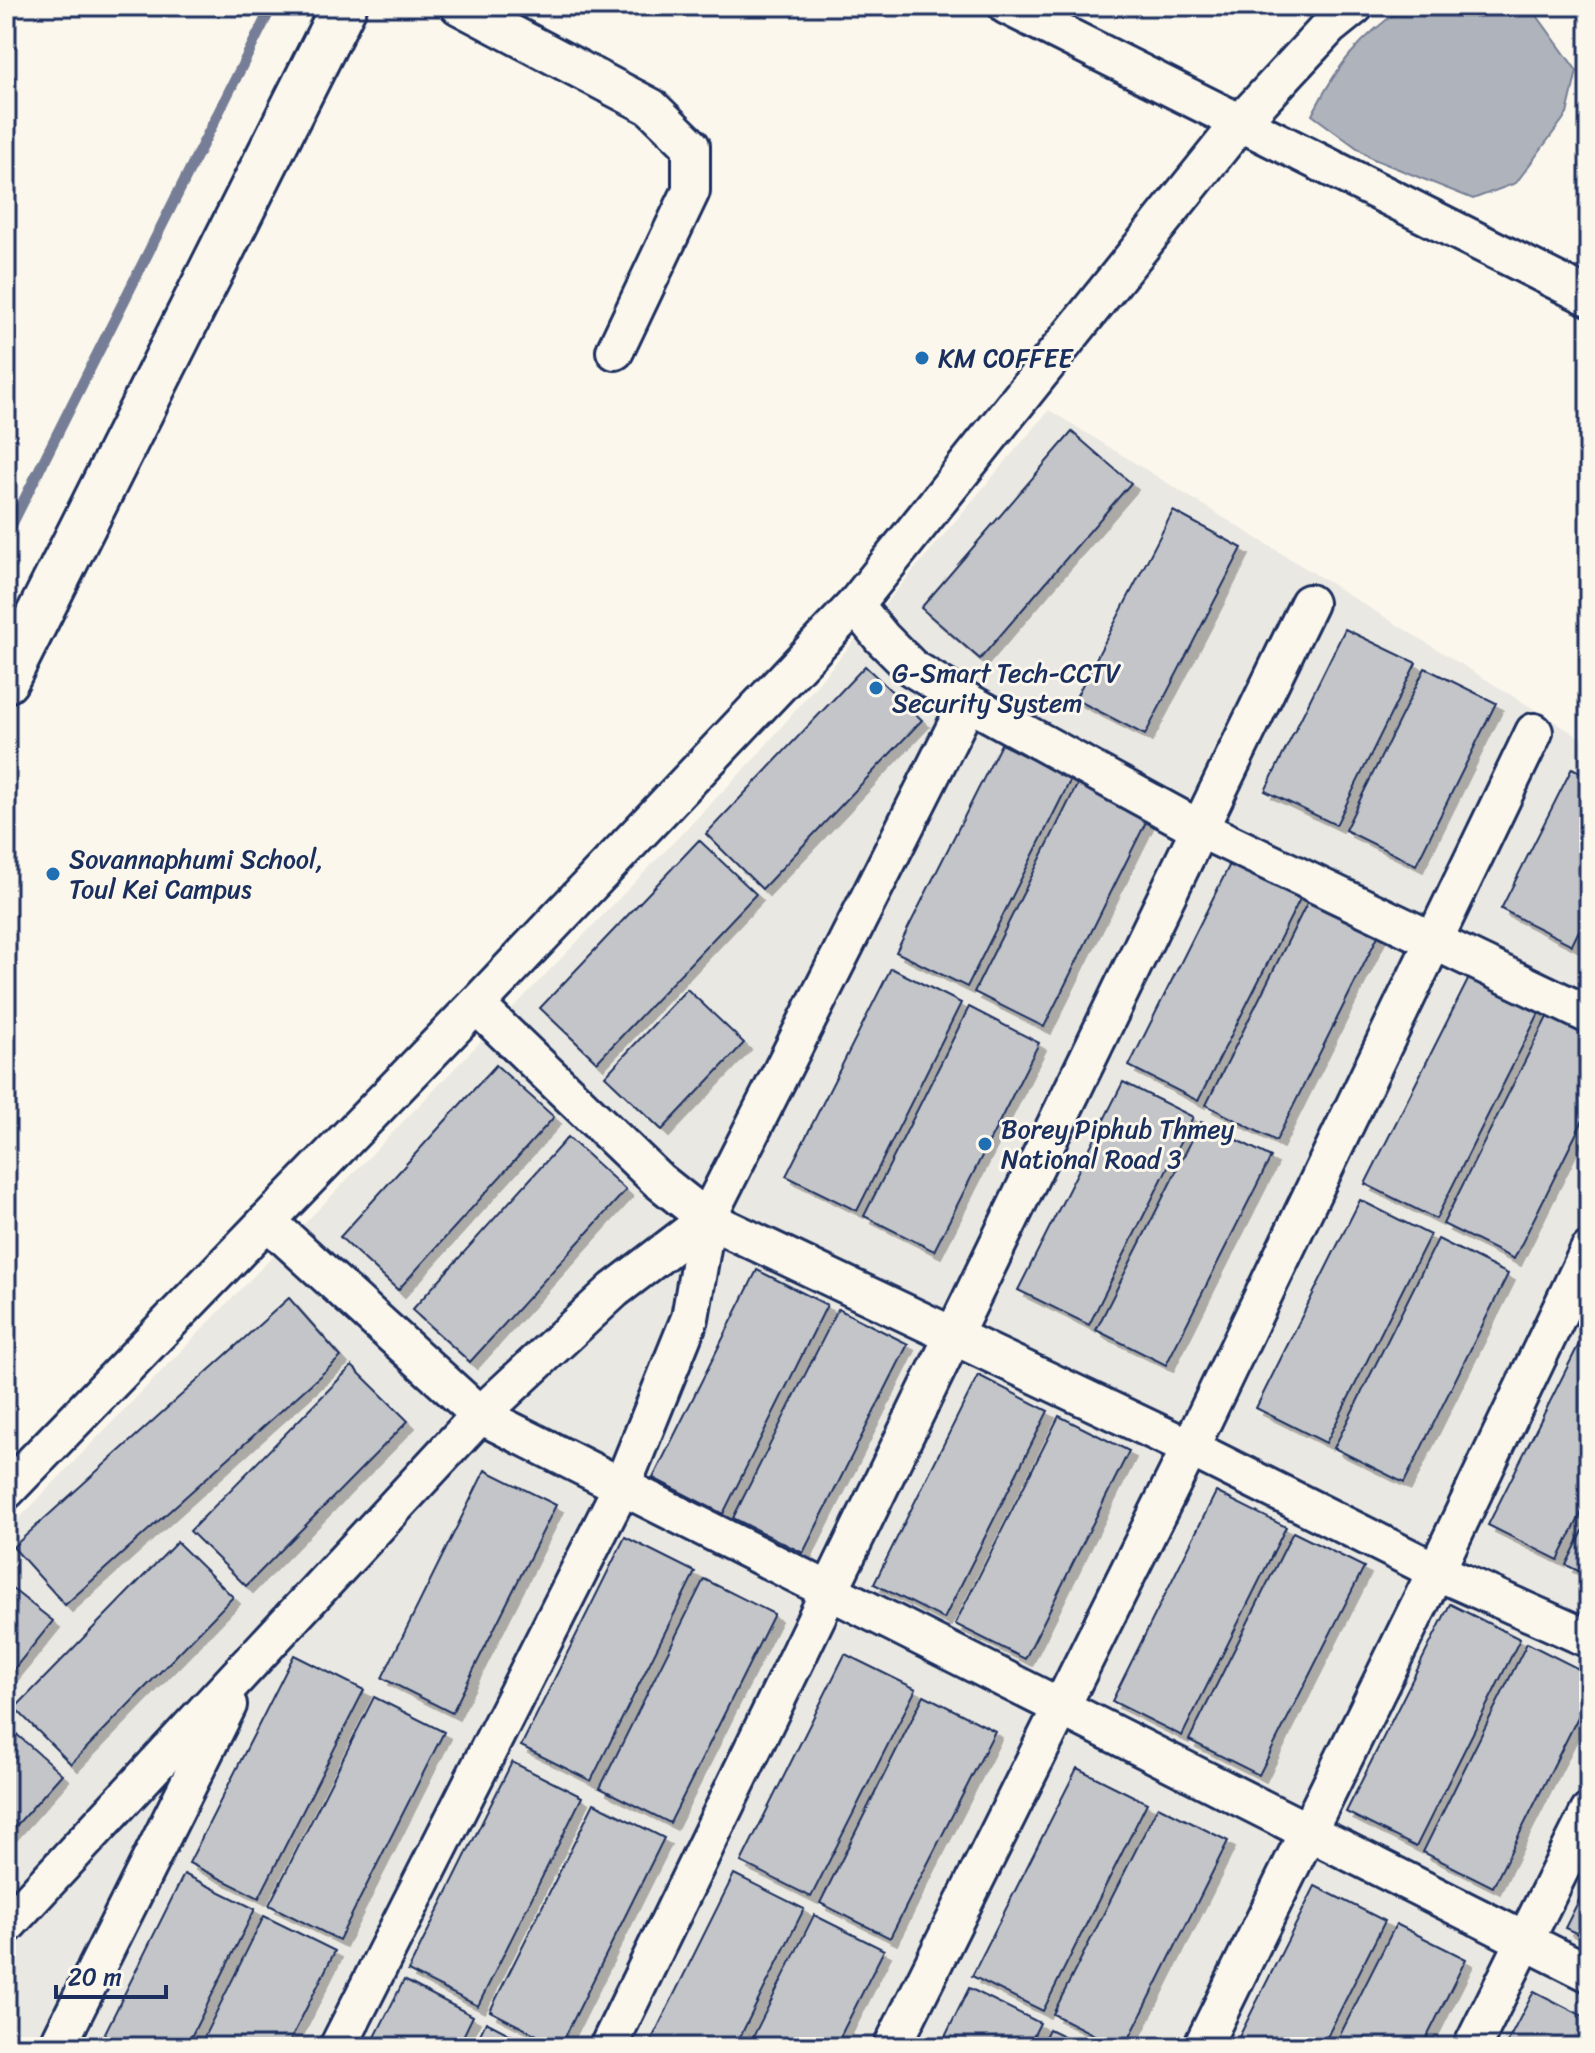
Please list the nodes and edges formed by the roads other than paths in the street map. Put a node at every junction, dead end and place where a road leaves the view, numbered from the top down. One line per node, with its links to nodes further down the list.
1 (344, 6): 10 (main road)
2 (459, 6): 7 (street)
3 (1007, 6): 5 (street)
4 (1355, 6): 5 (street)
5 (1240, 123): 6 (street); 9 (street)
6 (1589, 297)
7 (615, 351)
8 (1309, 603): 13 (street)
9 (855, 605): 11 (street); 15 (street)
10 (6, 680)
11 (968, 702): 13 (street); 17 (street)
12 (1534, 732): 14 (street)
13 (1200, 829): 14 (street); 20 (street)
14 (1436, 941): 16 (street); 22 (street)
15 (476, 1005): 17 (street); 18 (street)
16 (1589, 1015)
17 (707, 1219): 20 (street); 21 (street); 23 (street)
18 (267, 1221): 21 (street); 24 (street)
19 (1589, 1250): 25 (street)
20 (954, 1337): 22 (street); 26 (street)
21 (480, 1415): 23 (street); 28 (street)
22 (1190, 1448): 25 (street); 29 (street)
23 (622, 1486): 26 (street); 36 (street)
24 (6, 1491)
25 (1436, 1571): 27 (street); 31 (street)
26 (830, 1591): 29 (street); 37 (street)
27 (1589, 1639)
28 (246, 1668): 32 (street); 35 (street)
29 (1061, 1707): 31 (street); 38 (street)
30 (1589, 1812): 33 (street)
31 (1308, 1831): 33 (street); 39 (street)
32 (6, 1926)
33 (1525, 1940): 34 (street); 40 (street)
34 (1589, 1973)
35 (57, 2047)
36 (338, 2047)
37 (608, 2047)
38 (892, 2047)
39 (1202, 2047)
40 (1472, 2047)

